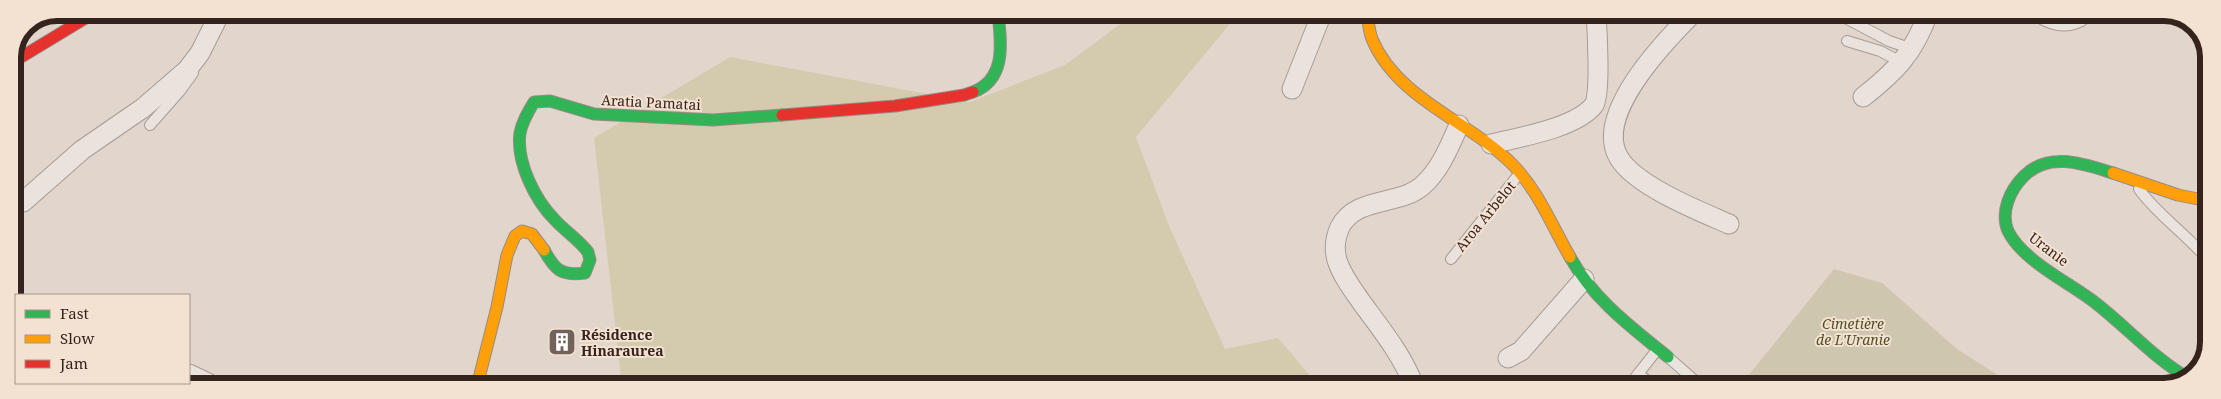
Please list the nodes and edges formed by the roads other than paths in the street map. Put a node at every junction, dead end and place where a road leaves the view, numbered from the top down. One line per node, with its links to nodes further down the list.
1 (79, 21): 12 (street)
2 (216, 21): 11 (street)
3 (999, 21): 32 (street, Aratia Pamatai)
4 (1319, 22): 14 (street)
5 (1368, 22): 17 (street, Aroa Arbelot)
6 (1597, 22): 18 (street)
7 (1685, 22): 23 (street)
8 (1853, 22): 13 (lane)
9 (1924, 22): 13 (street)
10 (1847, 41): 13 (lane)
11 (200, 53): 16 (lane); 22 (street)
12 (21, 56)
13 (1907, 56): 15 (street)
14 (1292, 88)
15 (1863, 97)
16 (150, 125)
17 (1459, 125): 18 (street, Aroa Arbelot); 33 (street)
18 (1491, 144): 19 (street, Aroa Arbelot)
19 (1520, 172): 25 (lane, Aroa Arbelot); 26 (street, Aroa Arbelot)
20 (2132, 179): 21 (street, Uranie); 24 (lane); 31 (street, Uranie)
21 (2200, 200)
22 (23, 202)
23 (1729, 224)
24 (2199, 251)
25 (1451, 259)
26 (1584, 279): 27 (street, Aroa Arbelot); 29 (street)
27 (1658, 349): 28 (street, Aroa Arbelot); 30 (lane)
28 (1668, 357): 36 (lane)
29 (1508, 358)
30 (1638, 374): 34 (lane); 35 (lane)
31 (2180, 374)
32 (479, 377)
33 (1409, 378)
34 (1635, 378)
35 (1643, 378)
36 (1692, 378)

